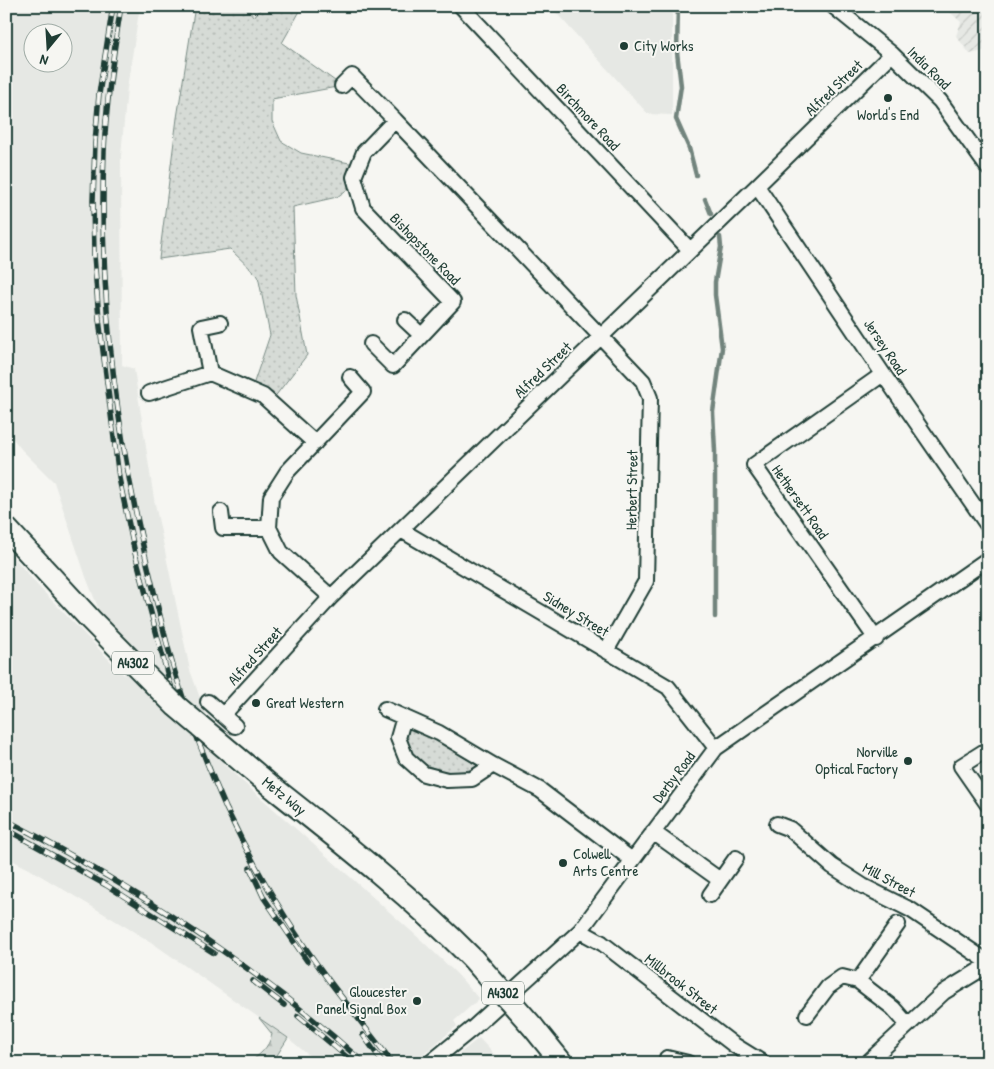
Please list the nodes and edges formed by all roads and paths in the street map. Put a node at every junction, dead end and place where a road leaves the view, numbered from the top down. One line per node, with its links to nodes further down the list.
1 (461, 6): 8 (street, Birchmore Road)
2 (833, 6): 3 (street, India Road)
3 (892, 54): 6 (street, India Road); 7 (street, Alfred Street)
4 (342, 86): 5 (street)
5 (395, 120): 11 (street, Bishopstone Road); 12 (street)
6 (988, 168)
7 (757, 186): 8 (street, Alfred Street); 15 (street, Jersey Road)
8 (690, 250): 12 (street, Alfred Street)
9 (405, 320): 11 (street)
10 (220, 323): 14 (street)
11 (421, 335): 13 (street, Bishopstone Road)
12 (602, 336): 23 (street, Alfred Street); 27 (street, Herbert Street)
13 (371, 344)
14 (210, 373): 17 (street); 18 (street)
15 (883, 374): 20 (street, Jersey Road); 26 (street, Hethersett Road)
16 (350, 377): 18 (street)
17 (149, 393)
18 (314, 443): 22 (street)
19 (221, 512): 22 (street)
20 (988, 526)
21 (6, 528): 52 (main road, Metz Way / A4302, bridge)
22 (269, 528): 25 (street)
23 (402, 530): 25 (street, Alfred Street); 27 (street, Sidney Street)
24 (988, 559): 26 (street, Derby Road)
25 (331, 597): 30 (street, Alfred Street)
26 (876, 638): 33 (street, Derby Road)
27 (606, 650): 33 (street, Sidney Street)
28 (208, 702): 30 (street)
29 (385, 709): 31 (street)
30 (223, 715): 32 (street)
31 (404, 718): 35 (street); 35 (street)
32 (235, 726)
33 (716, 748): 38 (street, Derby Road)
34 (988, 749): 36 (street)
35 (492, 765): 40 (street)
36 (988, 805)
37 (777, 824): 45 (street, Mill Street)
38 (653, 832): 40 (street, Derby Road); 41 (street)
39 (736, 858): 41 (street)
40 (632, 860): 44 (street, Derby Road)
41 (720, 880): 42 (street)
42 (710, 895)
43 (898, 924): 46 (street)
44 (580, 931): 50 (street, Millbrook Street); 51 (street, Derby Road)
45 (988, 964): 48 (street)
46 (858, 981): 47 (street); 48 (street)
47 (807, 1015)
48 (908, 1025): 54 (street)
49 (668, 1058): 53 (street)
50 (760, 1062)
51 (430, 1063)
52 (562, 1063)
53 (688, 1063)
54 (867, 1063)

